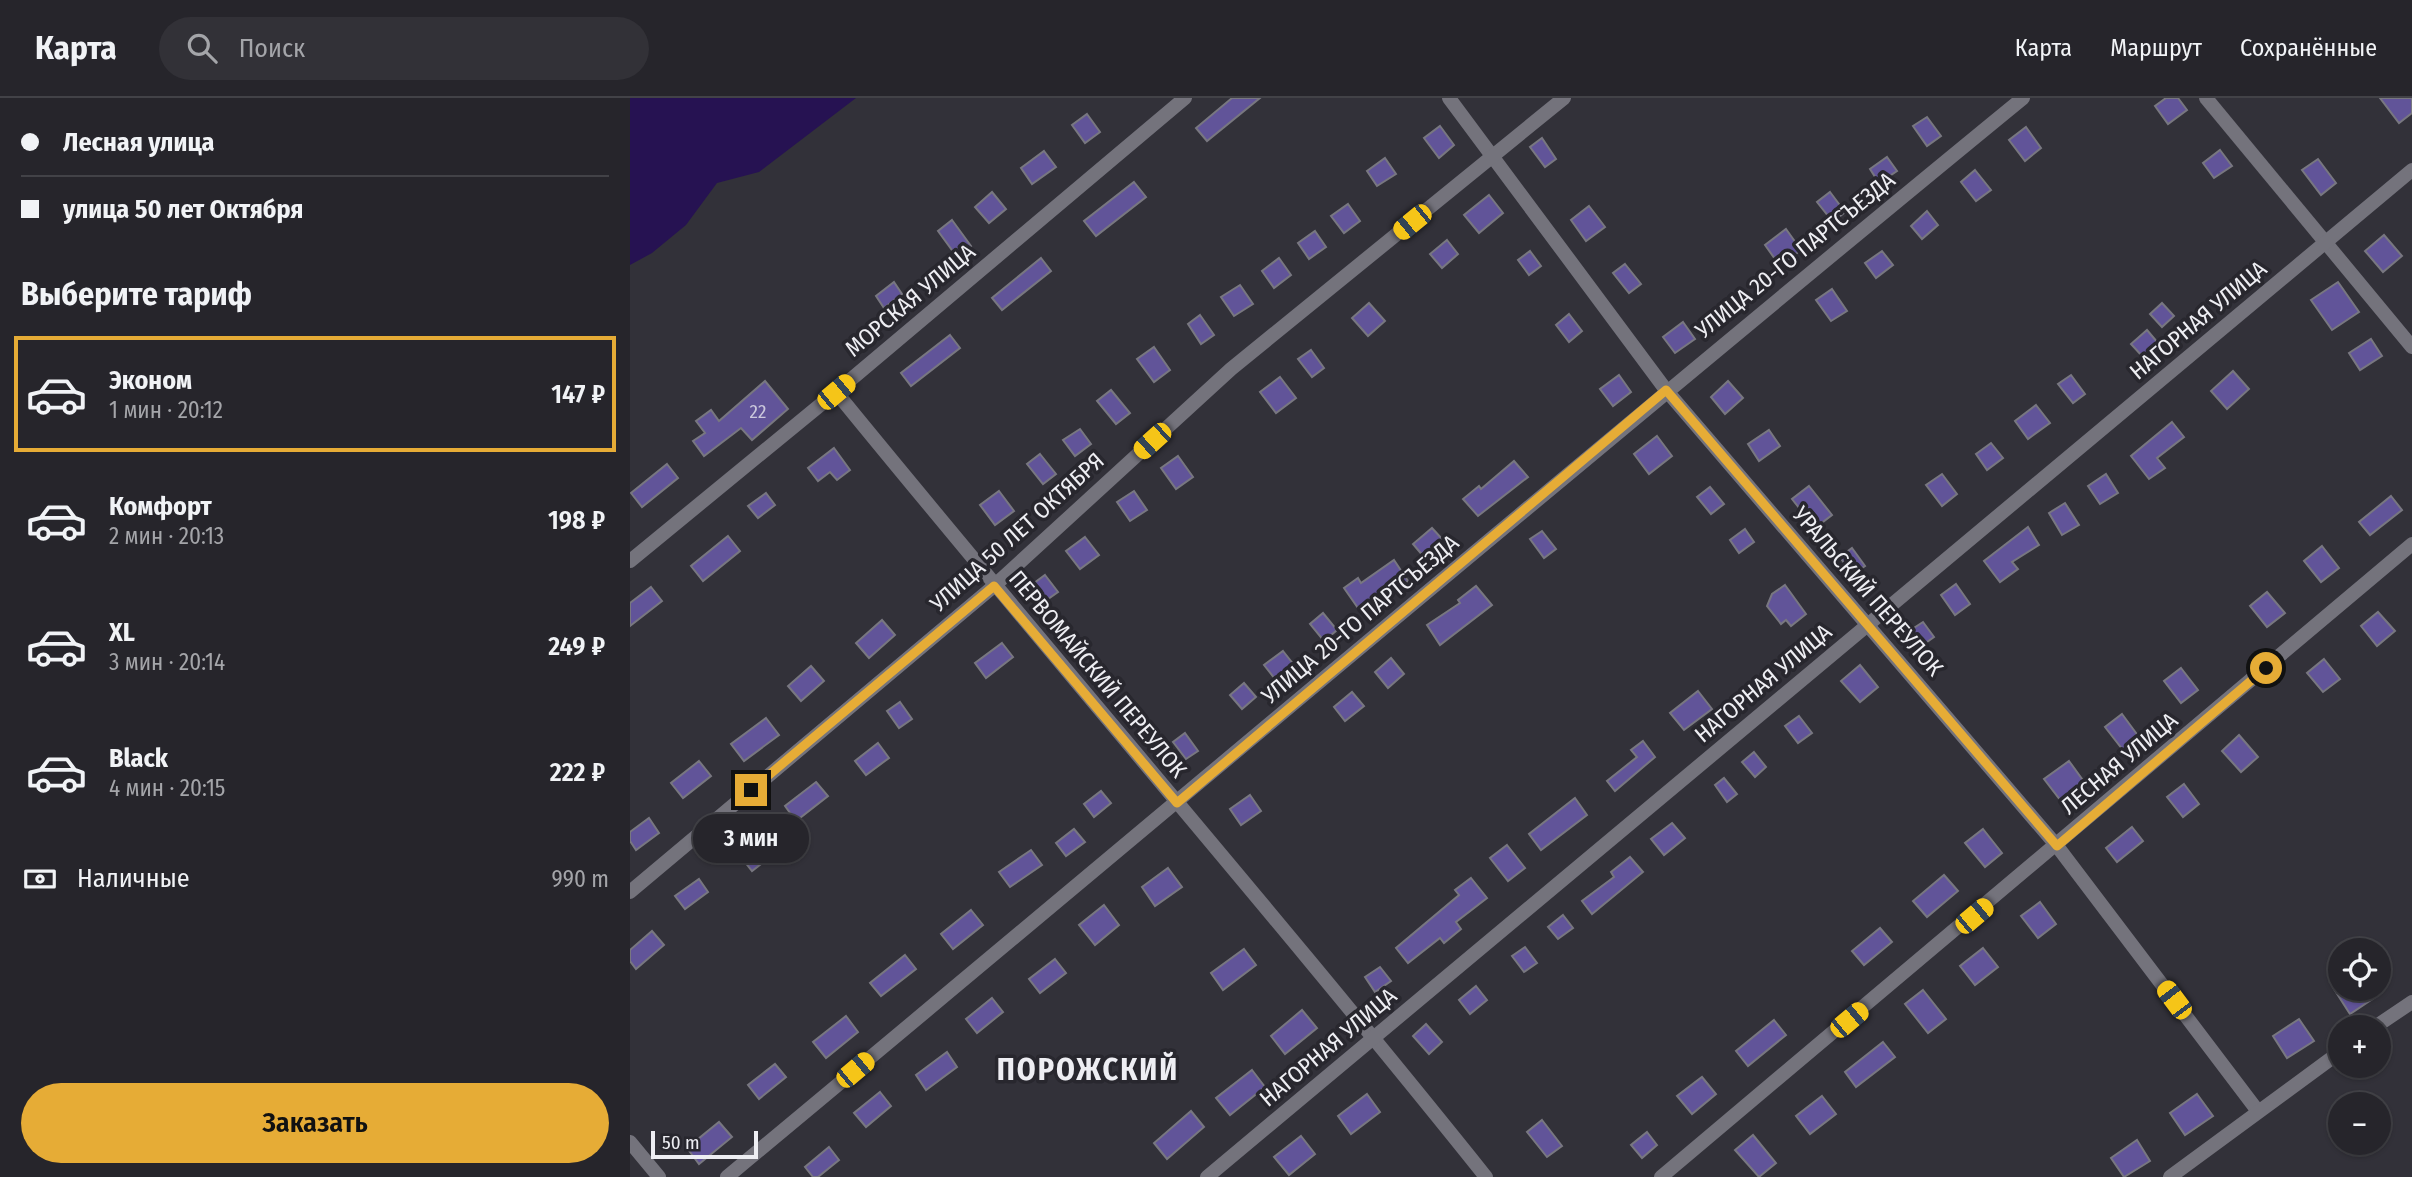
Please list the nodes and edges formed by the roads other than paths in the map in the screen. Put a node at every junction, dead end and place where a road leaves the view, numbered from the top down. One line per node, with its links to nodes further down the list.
1 (1185, 98): 11 (street, МОРСКАЯ УЛИЦА)
2 (1449, 98): 6 (street, УРАЛЬСКИЙ ПЕРЕУЛОК)
3 (1564, 98): 6 (street, УЛИЦА 50 ЛЕТ ОКТЯБРЯ)
4 (2023, 98): 10 (street, УЛИЦА 20-ГО ПАРТСЪЕЗДА)
5 (2206, 98): 8 (street)
6 (1493, 157): 10 (street, УРАЛЬСКИЙ ПЕРЕУЛОК); 14 (street, УЛИЦА 50 ЛЕТ ОКТЯБРЯ)
7 (2412, 170): 8 (street, НАГОРНАЯ УЛИЦА)
8 (2328, 242): 9 (street); 15 (street, НАГОРНАЯ УЛИЦА)
9 (2412, 346)
10 (1666, 390): 15 (street, УРАЛЬСКИЙ ПЕРЕУЛОК); 16 (street, УЛИЦА 20-ГО ПАРТСЪЕЗДА)
11 (836, 392): 13 (street, МОРСКАЯ УЛИЦА); 14 (street, ПЕРВОМАЙСКИЙ ПЕРЕУЛОК)
12 (2412, 544): 17 (street, ЛЕСНАЯ УЛИЦА)
13 (630, 561)
14 (994, 586): 16 (street, ПЕРВОМАЙСКИЙ ПЕРЕУЛОК); 18 (street, УЛИЦА 50 ЛЕТ ОКТЯБРЯ)
15 (1867, 626): 17 (street, УРАЛЬСКИЙ ПЕРЕУЛОК); 21 (street, НАГОРНАЯ УЛИЦА)
16 (1177, 803): 21 (street, ПЕРВОМАЙСКИЙ ПЕРЕУЛОК); 26 (street, УЛИЦА 20-ГО ПАРТСЪЕЗДА)
17 (2057, 846): 23 (street, УРАЛЬСКИЙ ПЕРЕУЛОК); 29 (street, ЛЕСНАЯ УЛИЦА)
18 (630, 892)
19 (2412, 1002): 20 (street)
20 (2391, 1016)
21 (1376, 1038): 27 (street, НАГОРНАЯ УЛИЦА); 28 (street, ПЕРВОМАЙСКИЙ ПЕРЕУЛОК)
22 (2328, 1060): 23 (street)
23 (2257, 1110): 30 (street)
24 (630, 1142): 25 (street)
25 (659, 1177)
26 (727, 1177)
27 (1206, 1177)
28 (1486, 1177)
29 (1661, 1177)
30 (2170, 1177)

